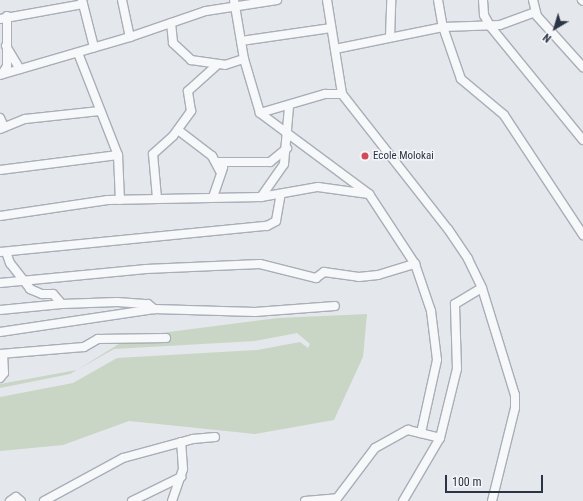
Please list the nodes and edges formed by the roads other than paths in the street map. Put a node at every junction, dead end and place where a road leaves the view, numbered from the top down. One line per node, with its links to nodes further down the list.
1 (122, 0): 17 (street)
2 (277, 0): 9 (street)
3 (327, 0): 14 (street)
4 (391, 0): 16 (street)
5 (438, 0): 15 (street)
6 (483, 0): 13 (street)
7 (534, 0): 10 (street)
8 (82, 2): 11 (street); 20 (street)
9 (235, 3): 12 (street); 19 (street)
10 (535, 12): 13 (street); 25 (street)
11 (3, 18): 18 (street)
12 (171, 23): 17 (street); 24 (street)
13 (490, 26): 15 (street); 36 (street)
14 (331, 28): 19 (street); 21 (street)
15 (443, 28): 16 (street); 50 (street)
16 (390, 37): 21 (street)
17 (130, 38): 20 (street)
18 (2, 41): 26 (street); 27 (street)
19 (241, 42): 23 (street)
20 (94, 48): 22 (street)
21 (335, 49): 28 (street)
22 (78, 53): 26 (street); 30 (street)
23 (244, 59): 24 (street); 31 (street)
24 (217, 65): 34 (street)
25 (583, 67)
26 (20, 69): 27 (street)
27 (1, 74)
28 (342, 94): 29 (street); 55 (street)
29 (290, 107): 31 (street); 35 (street)
30 (100, 111): 33 (street); 38 (street)
31 (260, 113): 35 (street)
32 (0, 118): 33 (street)
33 (2, 128)
34 (178, 130): 39 (street); 47 (street)
35 (288, 131): 37 (street); 44 (street)
36 (583, 140)
37 (288, 148): 40 (street); 46 (street)
38 (118, 154): 41 (street); 48 (street)
39 (218, 162): 40 (street); 42 (street)
40 (228, 163): 42 (street)
41 (0, 170)
42 (220, 171): 45 (street)
43 (281, 194): 44 (street); 46 (street); 51 (street)
44 (369, 194): 52 (street)
45 (213, 197): 46 (street); 47 (street)
46 (261, 197)
47 (157, 198): 48 (street)
48 (120, 200): 49 (street)
49 (0, 216)
50 (583, 235)
51 (3, 252): 53 (street)
52 (415, 264): 53 (street); 64 (street)
53 (22, 280): 54 (street); 56 (street)
54 (0, 283)
55 (482, 288): 66 (street); 77 (street)
56 (62, 304): 58 (street); 59 (street)
57 (335, 306): 58 (street)
58 (154, 309): 60 (street)
59 (0, 310)
60 (0, 332)
61 (166, 338): 62 (street)
62 (1, 354): 63 (street)
63 (0, 378)
64 (422, 433): 66 (street); 70 (street)
65 (215, 437): 67 (street)
66 (440, 438): 76 (street)
67 (181, 442): 68 (street); 69 (street)
68 (181, 477): 73 (street); 74 (street)
69 (48, 500)
70 (336, 500): 75 (street)
71 (10, 501): 72 (street)
72 (21, 501)
73 (132, 501)
74 (172, 501)
75 (305, 501)
76 (403, 501)
77 (492, 501)

